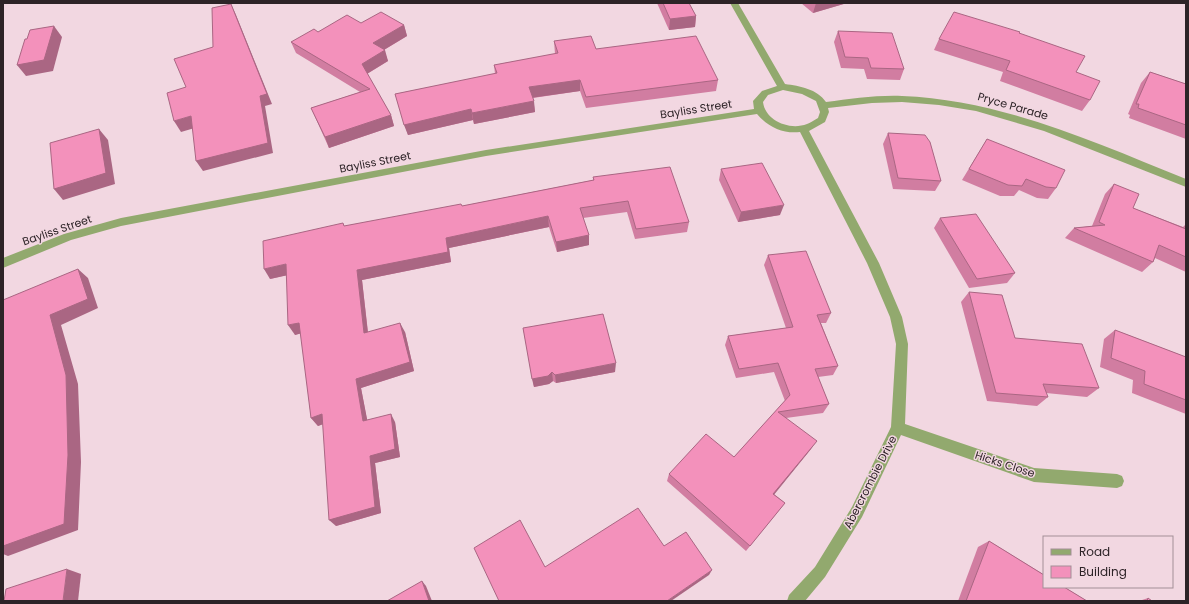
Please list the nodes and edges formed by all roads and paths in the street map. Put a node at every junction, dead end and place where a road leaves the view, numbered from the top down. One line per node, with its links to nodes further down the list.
1 (734, 3): 2 (street)
2 (782, 87): 3 (street); 4 (street)
3 (823, 105): 5 (street); 6 (street, Pryce Parade)
4 (759, 112): 5 (street); 7 (street, Bayliss Street)
5 (803, 129): 8 (street, Abercrombie Drive)
6 (1186, 182)
7 (3, 263)
8 (898, 428): 9 (street, Hicks Close); 10 (street, Abercrombie Drive)
9 (1117, 480)
10 (795, 601)

